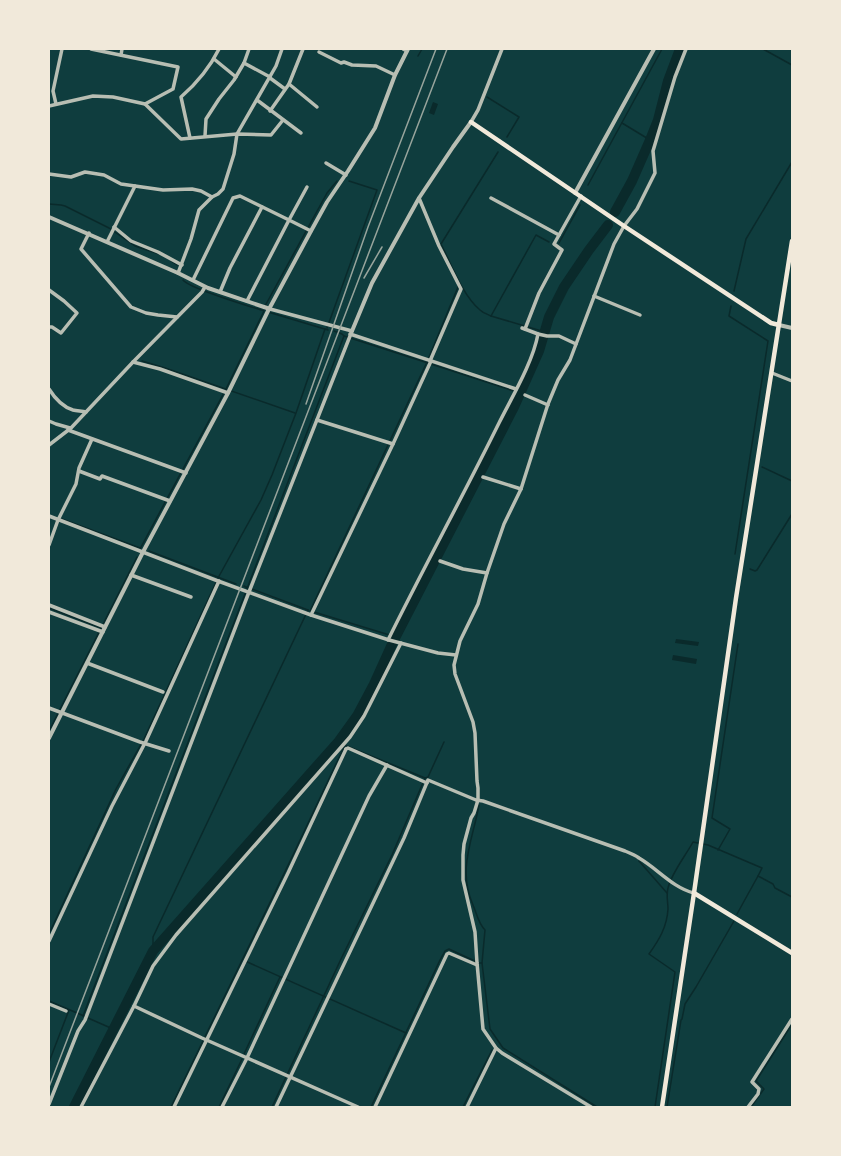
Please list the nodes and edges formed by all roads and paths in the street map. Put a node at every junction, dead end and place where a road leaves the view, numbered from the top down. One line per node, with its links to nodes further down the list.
1 (62, 49): 22 (street)
2 (90, 49): 13 (street)
3 (122, 49): 13 (street)
4 (219, 49): 14 (street)
5 (249, 49): 15 (street)
6 (282, 49): 18 (street)
7 (302, 49): 19 (street)
8 (502, 49): 28 (street)
9 (654, 49): 38 (street)
10 (686, 49): 46 (street)
11 (406, 50): 16 (street)
12 (319, 52): 16 (street)
13 (121, 55): 23 (street)
14 (214, 59): 17 (street); 32 (street)
15 (244, 63): 17 (street); 18 (street)
16 (395, 75): 35 (street)
17 (236, 76): 31 (street)
18 (270, 78): 20 (street); 21 (street)
19 (289, 84): 20 (street); 25 (street)
20 (285, 89): 26 (street)
21 (257, 100): 26 (street); 30 (street)
22 (56, 104): 23 (street); 24 (street)
23 (145, 104): 32 (street)
24 (49, 106)
25 (317, 107)
26 (270, 111): 27 (street)
27 (283, 120): 29 (street); 30 (street)
28 (471, 122): 38 (main road); 41 (street)
29 (301, 133)
30 (237, 134): 31 (street); 40 (street)
31 (205, 136): 32 (street)
32 (190, 138)
33 (326, 163): 35 (street)
34 (49, 174): 36 (street)
35 (346, 175): 48 (street)
36 (135, 186): 40 (street); 47 (street)
37 (308, 187): 45 (street)
38 (575, 193): 39 (main road)
39 (581, 196): 46 (main road); 50 (street)
40 (212, 197): 53 (street)
41 (419, 198): 68 (street); 70 (street)
42 (491, 198): 50 (street)
43 (262, 207): 45 (street); 55 (street); 58 (street)
44 (49, 217): 49 (street)
45 (289, 220): 48 (street); 60 (street)
46 (624, 226): 59 (street); 64 (main road)
47 (113, 229): 52 (street); 53 (street)
48 (308, 230): 61 (street)
49 (88, 233): 52 (street); 63 (street)
50 (559, 235): 67 (street)
51 (792, 241): 64 (main road)
52 (107, 242): 54 (street)
53 (182, 265): 54 (street)
54 (178, 273): 55 (street)
55 (193, 280): 56 (street)
56 (203, 289): 58 (street); 63 (street)
57 (49, 290): 65 (street)
58 (220, 292): 60 (street)
59 (594, 296): 62 (street); 69 (street)
60 (247, 301): 61 (street)
61 (267, 309): 68 (street); 75 (street)
62 (640, 315)
63 (177, 317): 71 (street)
64 (779, 325): 66 (street); 72 (main road)
65 (49, 327)
66 (792, 328)
67 (539, 334): 69 (street); 76 (street)
68 (350, 335): 70 (street); 80 (street)
69 (576, 344): 78 (street)
70 (429, 361): 76 (street); 84 (street)
71 (133, 362): 75 (street); 79 (street)
72 (772, 373): 73 (street); 120 (main road)
73 (792, 381)
74 (49, 389): 79 (street)
75 (227, 391): 87 (street)
76 (515, 391): 106 (street)
77 (525, 395): 78 (street)
78 (548, 405): 89 (street)
79 (86, 412): 82 (street)
80 (317, 420): 84 (street); 99 (street)
81 (49, 421): 82 (street)
82 (69, 429): 83 (street); 85 (street)
83 (92, 439): 86 (street); 87 (street)
84 (391, 443): 103 (street)
85 (49, 445)
86 (79, 471): 90 (street); 92 (street)
87 (183, 472): 90 (street)
88 (483, 477): 89 (street)
89 (521, 489): 96 (street)
90 (168, 501): 94 (street)
91 (49, 516): 92 (street)
92 (58, 520): 93 (street); 94 (street)
93 (49, 545)
94 (143, 552): 97 (street); 98 (street)
95 (440, 561): 96 (street)
96 (487, 573): 108 (street)
97 (131, 575): 100 (street); 104 (street)
98 (217, 581): 99 (street); 114 (street)
99 (249, 590): 103 (street); 132 (street)
100 (192, 598)
101 (49, 605): 104 (street)
102 (49, 612): 105 (street)
103 (310, 613): 106 (street)
104 (103, 626): 105 (street)
105 (101, 631): 109 (street)
106 (389, 638): 107 (street)
107 (400, 643): 108 (street); 115 (street)
108 (456, 655): 119 (street)
109 (87, 663): 110 (street); 112 (street)
110 (163, 692)
111 (49, 708): 112 (street)
112 (60, 712): 113 (street); 114 (street)
113 (49, 738)
114 (142, 742): 116 (street); 121 (street)
115 (344, 747): 117 (street); 125 (street); 128 (street)
116 (169, 751)
117 (387, 765): 118 (street); 130 (street)
118 (425, 782): 119 (street); 131 (street)
119 (478, 800): 120 (street); 123 (street)
120 (694, 893): 122 (main road); 141 (main road)
121 (49, 941)
122 (792, 953)
123 (477, 963): 129 (street); 138 (street)
124 (49, 1004): 126 (street)
125 (134, 1006): 128 (street); 133 (street)
126 (66, 1011)
127 (792, 1019): 142 (street)
128 (204, 1039): 130 (street); 134 (street)
129 (496, 1048): 139 (street); 140 (street)
130 (247, 1058): 131 (street); 135 (street)
131 (288, 1076): 136 (street); 137 (street)
132 (49, 1104)
133 (81, 1107)
134 (174, 1107)
135 (222, 1107)
136 (276, 1107)
137 (358, 1107)
138 (375, 1107)
139 (468, 1107)
140 (591, 1107)
141 (662, 1107)
142 (748, 1107)

